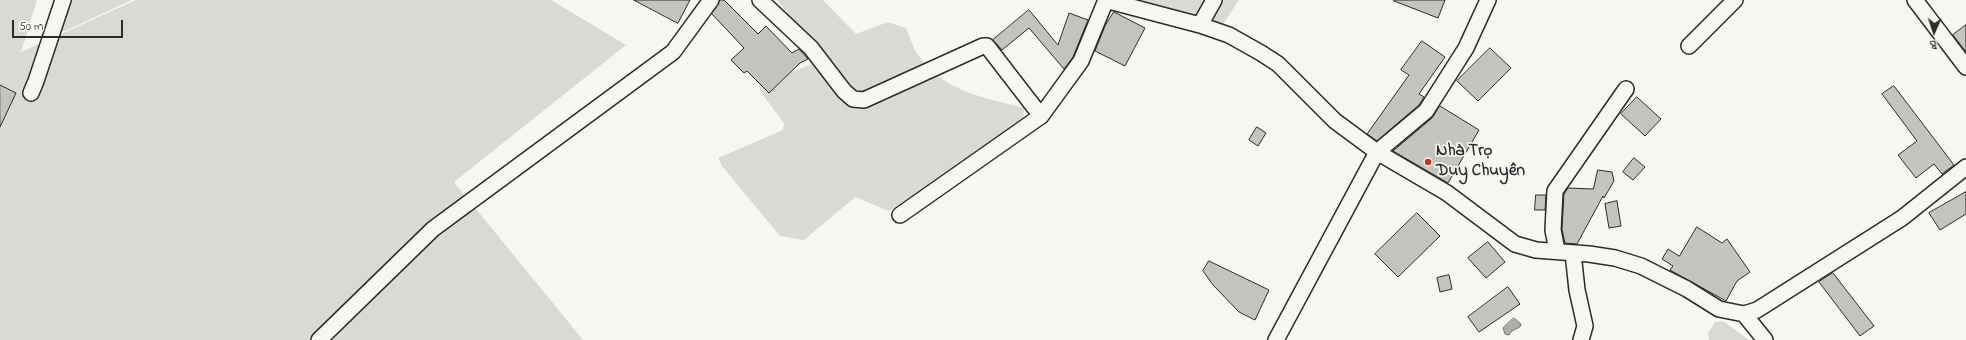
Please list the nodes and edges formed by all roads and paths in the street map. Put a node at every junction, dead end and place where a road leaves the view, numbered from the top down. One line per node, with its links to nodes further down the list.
1 (63, 0): 13 (street)
2 (711, 0): 21 (street)
3 (760, 0): 14 (street)
4 (1106, 0): 9 (street); 14 (street)
5 (1214, 0): 9 (street)
6 (1488, 0): 15 (street)
7 (1734, 0): 10 (street)
8 (1916, 0): 11 (street)
9 (1200, 25): 15 (street)
10 (1690, 46)
11 (1966, 67)
12 (1626, 89): 18 (street)
13 (31, 93)
14 (1040, 116): 17 (street)
15 (1377, 152): 18 (street); 22 (street)
16 (1966, 167): 20 (street)
17 (900, 215)
18 (1557, 251): 19 (street)
19 (1573, 253): 20 (street); 23 (street)
20 (1744, 314): 24 (street)
21 (319, 340)
22 (1276, 340)
23 (1581, 340)
24 (1765, 340)

